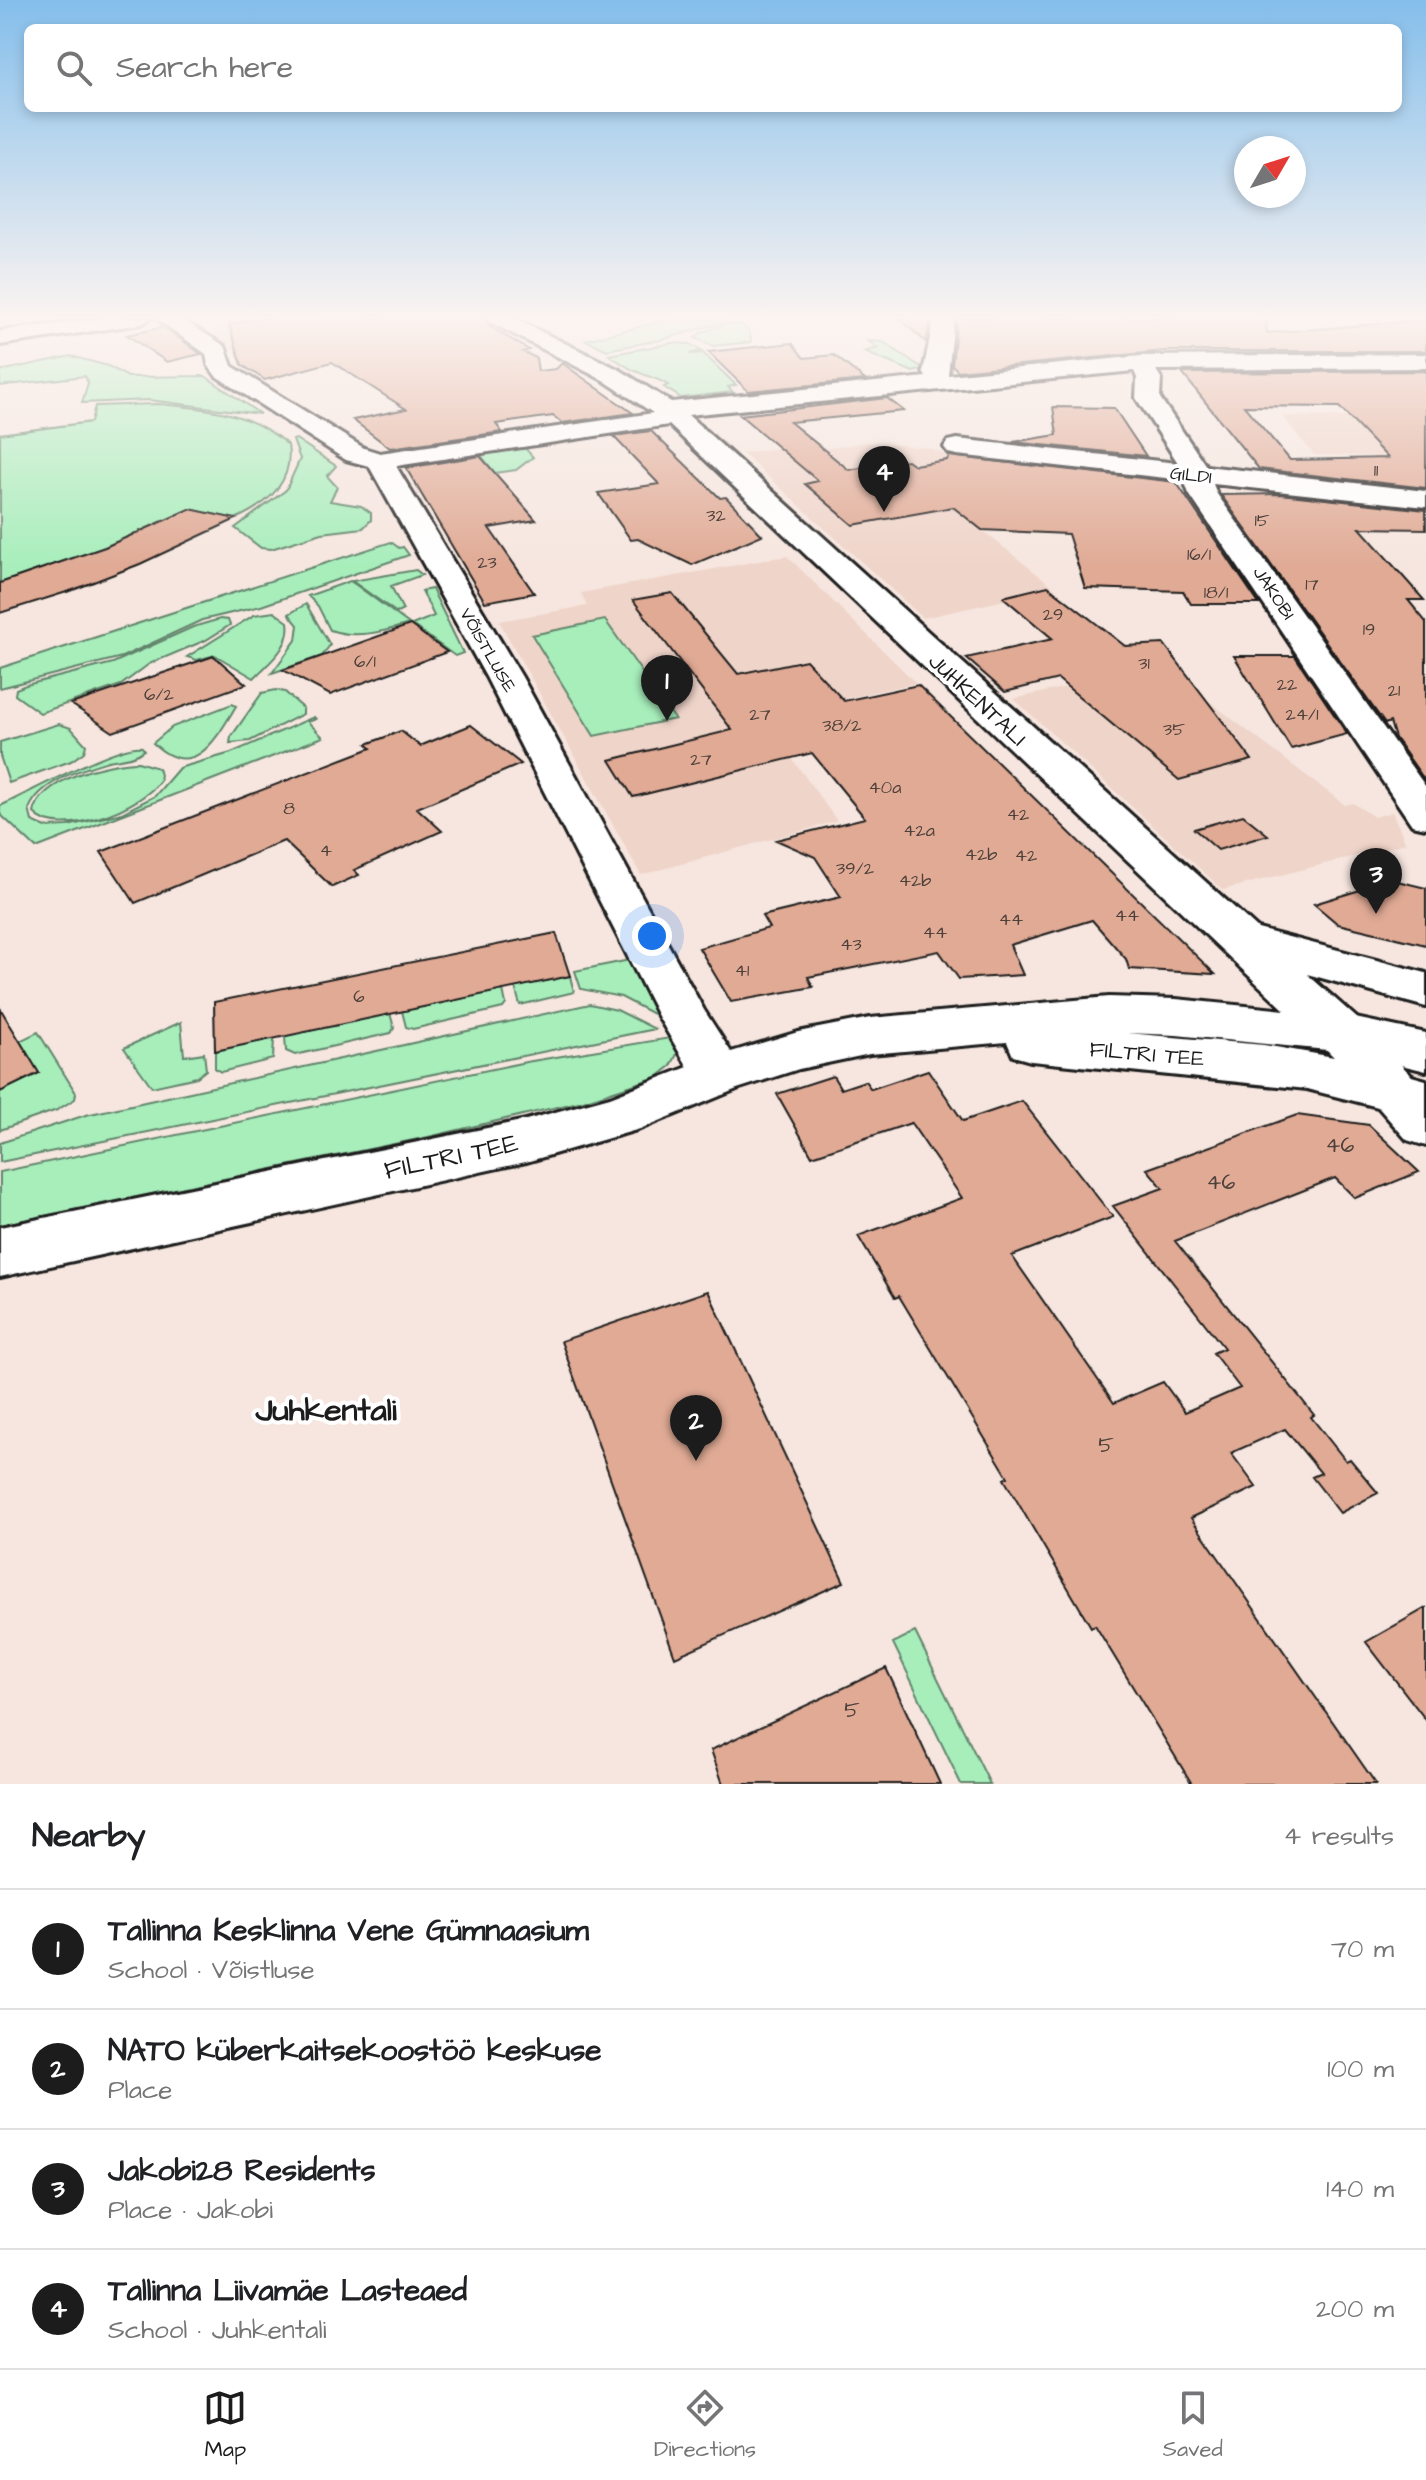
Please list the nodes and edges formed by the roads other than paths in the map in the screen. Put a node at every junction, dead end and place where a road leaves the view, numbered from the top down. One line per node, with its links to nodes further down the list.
1 (271, 401): 7 (street)
2 (651, 401): 5 (street, JUHKENTALI)
3 (769, 401): 5 (street)
4 (1150, 401): 8 (street, JAKOBI)
5 (670, 413): 7 (street); 11 (street, JUHKENTALI)
6 (957, 447): 8 (street, GILDI)
7 (379, 461): 16 (street, VÕISTLUSE)
8 (1196, 475): 9 (street, GILDI); 10 (street, JAKOBI)
9 (1426, 499)
10 (1426, 816)
11 (1238, 939): 12 (street); 13 (street); 15 (street, JUHKENTALI)
12 (1426, 990)
13 (1176, 1017): 14 (street, FILTRI TEE); 15 (street, FILTRI TEE)
14 (893, 1032): 16 (street, FILTRI TEE); 17 (street, FILTRI TEE)
15 (1341, 1033): 17 (street, JUHKENTALI)
16 (719, 1075): 18 (street, FILTRI TEE)
17 (1419, 1092)
18 (0, 1252)

